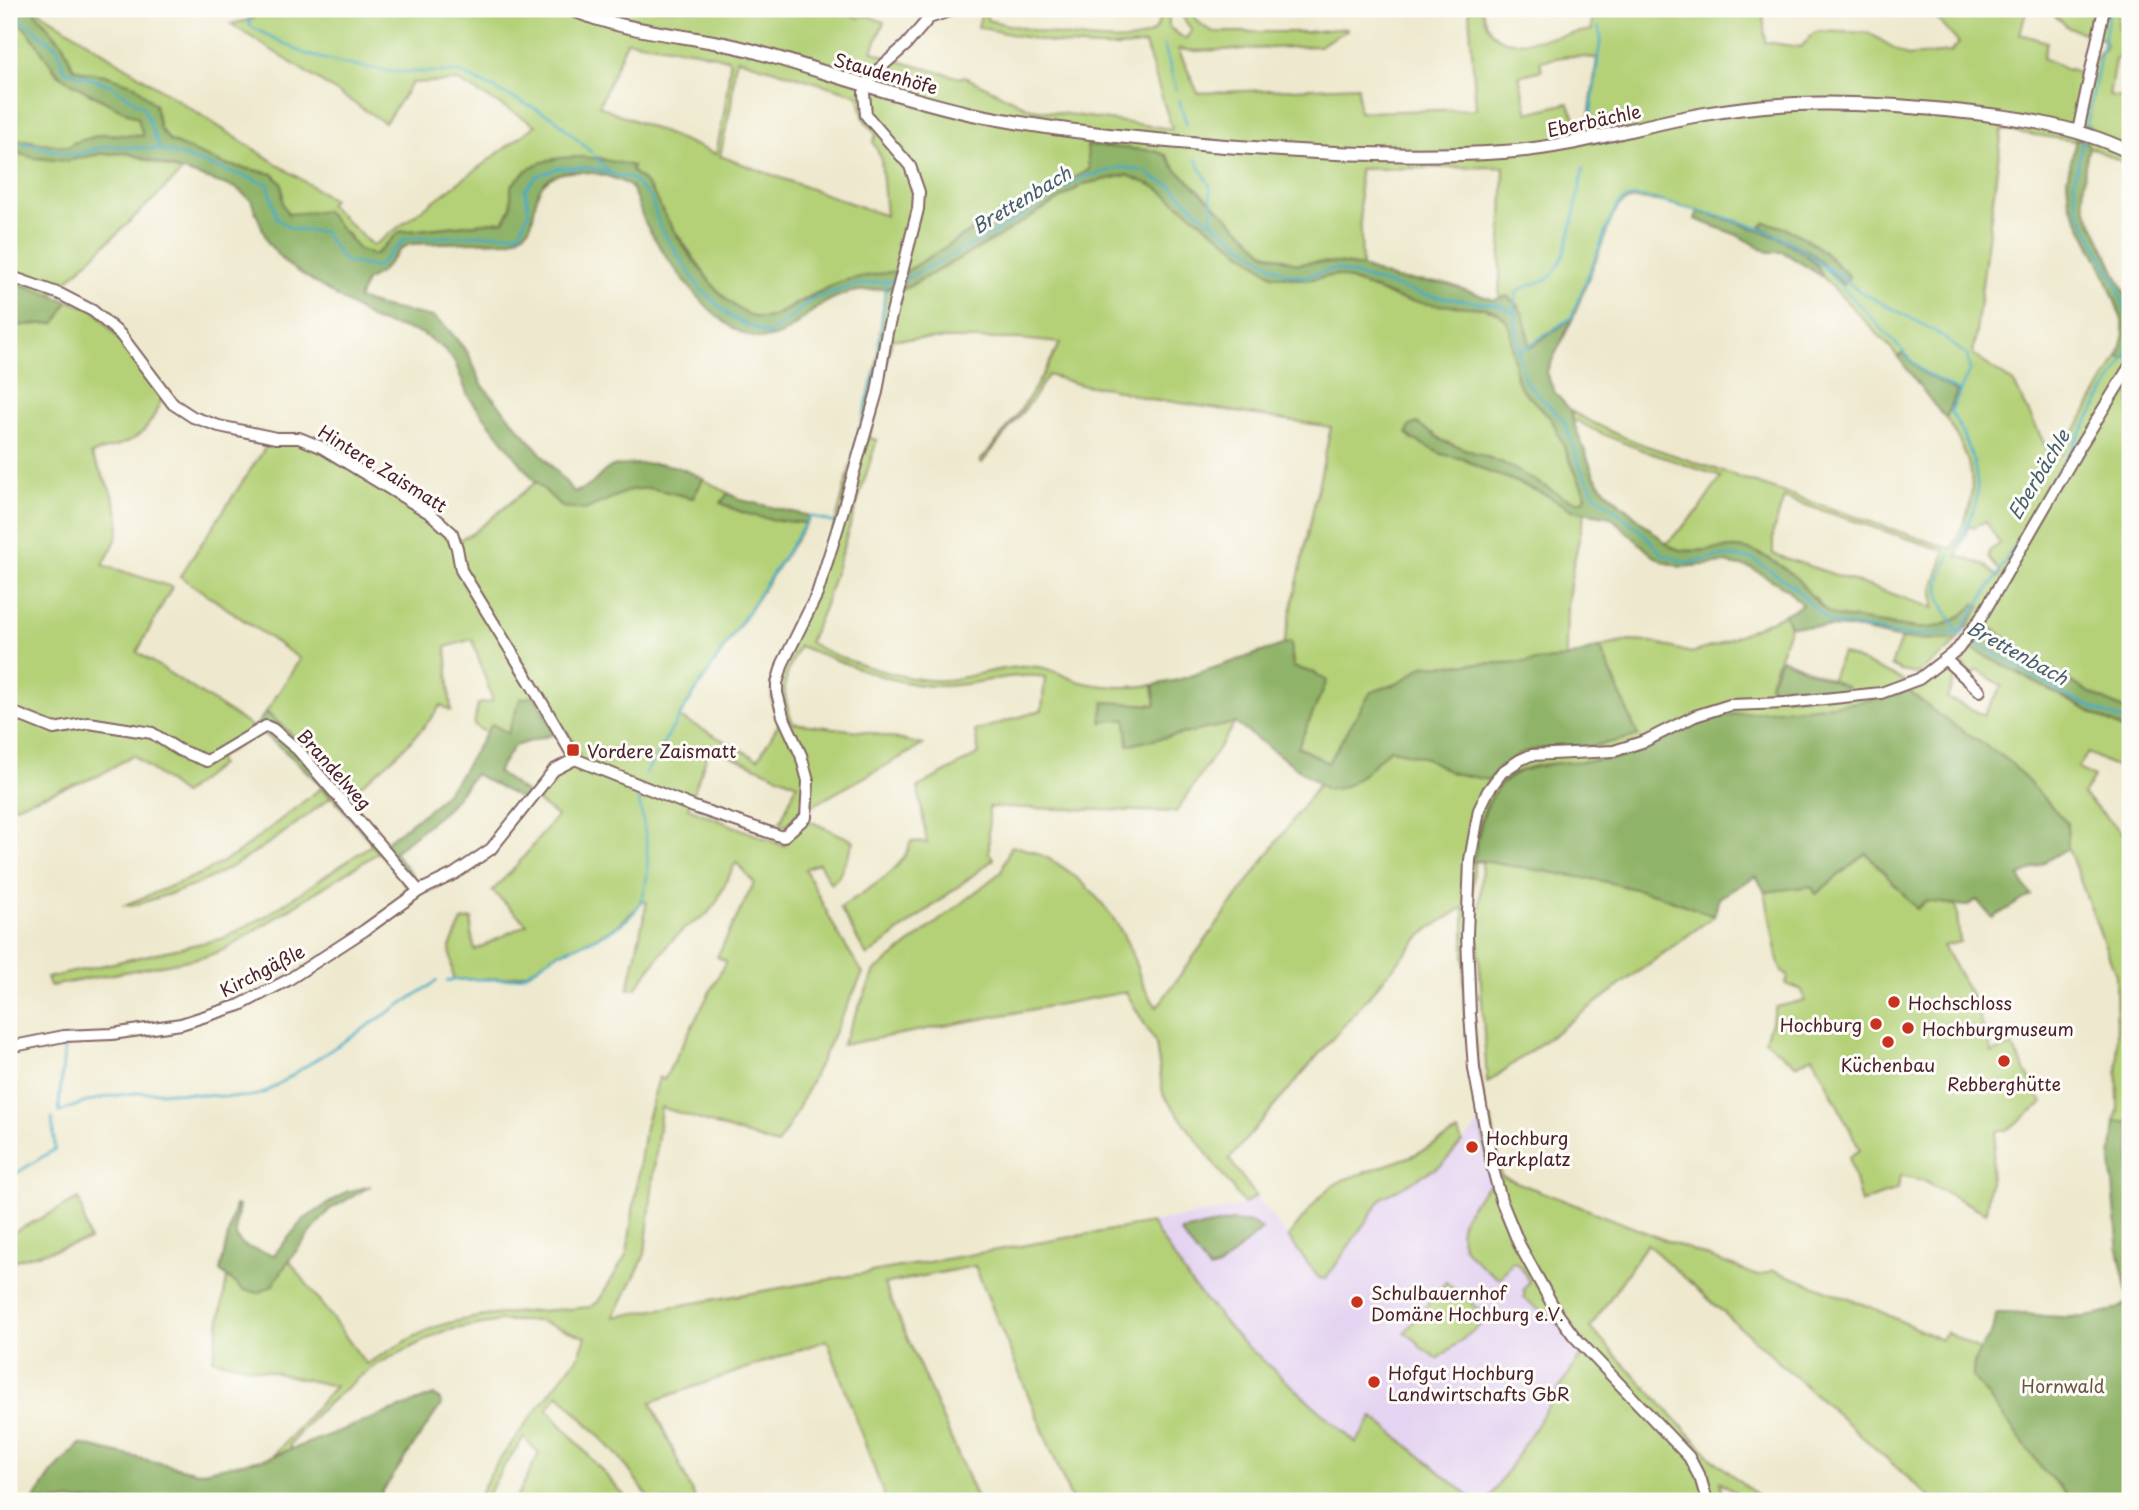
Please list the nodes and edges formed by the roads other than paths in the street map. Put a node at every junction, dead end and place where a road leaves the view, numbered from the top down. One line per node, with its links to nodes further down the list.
1 (571, 9): 4 (main road, Staudenhöfe)
2 (955, 9): 4 (street)
3 (2104, 9): 5 (street)
4 (867, 86): 6 (main road, Staudenhöfe); 13 (street)
5 (2083, 133): 6 (main road, Eberbächle); 7 (main road, Eberbächle)
6 (1197, 144)
7 (2130, 152)
8 (9, 276): 13 (street, Hintere Zaismatt)
9 (2130, 366): 10 (street)
10 (1946, 660): 11 (street); 16 (street)
11 (1980, 691)
12 (9, 711): 14 (street, Brandelweg)
13 (575, 759): 14 (street)
14 (419, 891): 15 (street, Kirchgäßle)
15 (9, 1046)
16 (1707, 1501)

